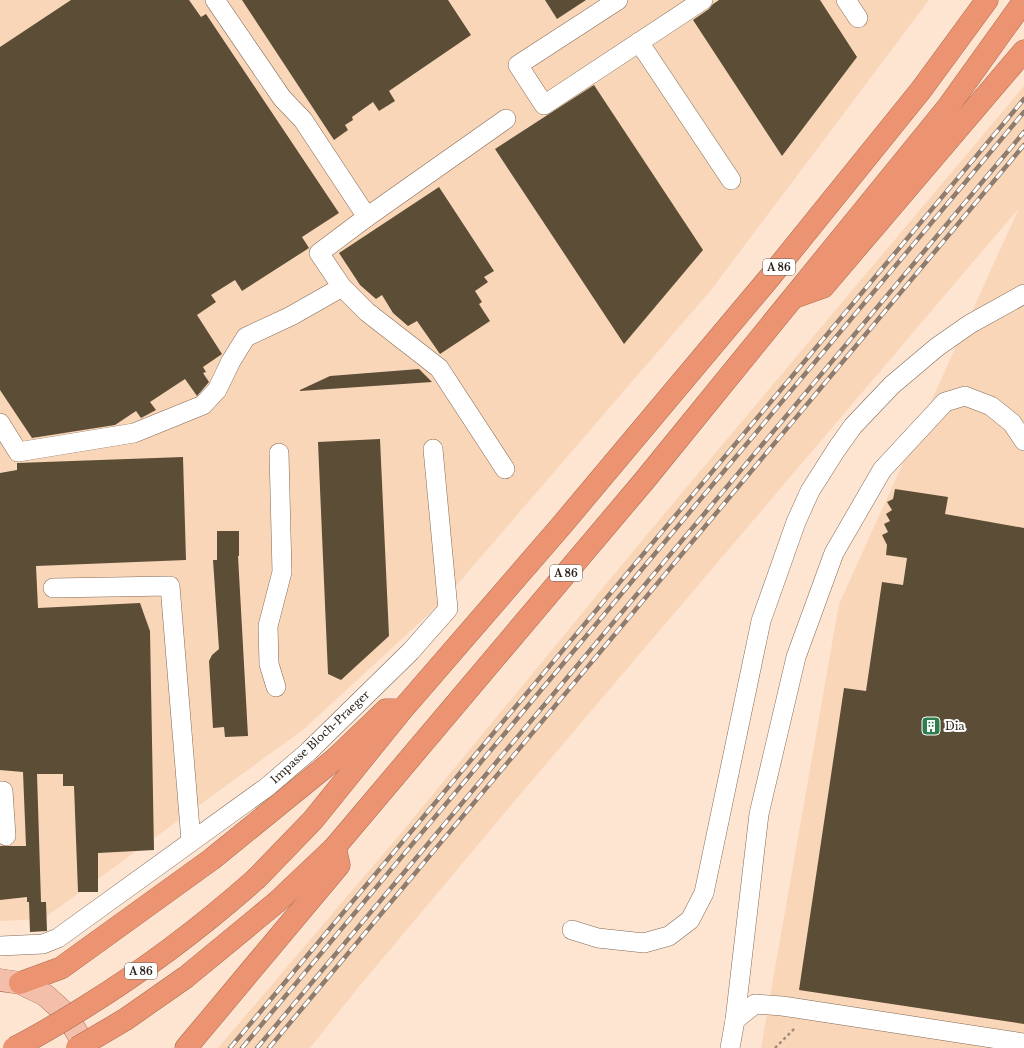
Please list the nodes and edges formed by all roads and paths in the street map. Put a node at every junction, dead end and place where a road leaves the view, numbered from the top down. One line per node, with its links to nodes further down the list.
1 (215, 0): 12 (street)
2 (618, 0): 8 (street)
3 (703, 0): 8 (street)
4 (846, 0): 7 (street)
5 (987, 0): 23 (highway, A 86)
6 (1024, 1): 15 (highway, A 86)
7 (858, 18)
8 (639, 42): 11 (street)
9 (1024, 51): 15 (highway)
10 (506, 119): 12 (street)
11 (731, 180)
12 (368, 217): 13 (street)
13 (342, 287): 16 (street); 20 (street)
14 (1024, 294): 28 (street)
15 (795, 297): 27 (highway, A 86)
16 (0, 423)
17 (1024, 441): 31 (street)
18 (433, 449): 26 (street, Impasse Bloch-Praeger)
19 (279, 453): 22 (street)
20 (505, 469)
21 (53, 588): 26 (street)
22 (276, 687)
23 (402, 711): 30 (highway); 33 (highway, A 86, bridge)
24 (0, 791): 25 (street)
25 (6, 836)
26 (191, 842): 29 (street, Impasse Bloch-Praeger)
27 (335, 847): 34 (highway, A 86, bridge); 36 (highway)
28 (572, 930)
29 (0, 946)
30 (10, 982): 35 (main road)
31 (734, 1020): 32 (street); 37 (street)
32 (1024, 1043)
33 (14, 1048)
34 (77, 1048)
35 (83, 1048)
36 (186, 1048)
37 (730, 1048)

